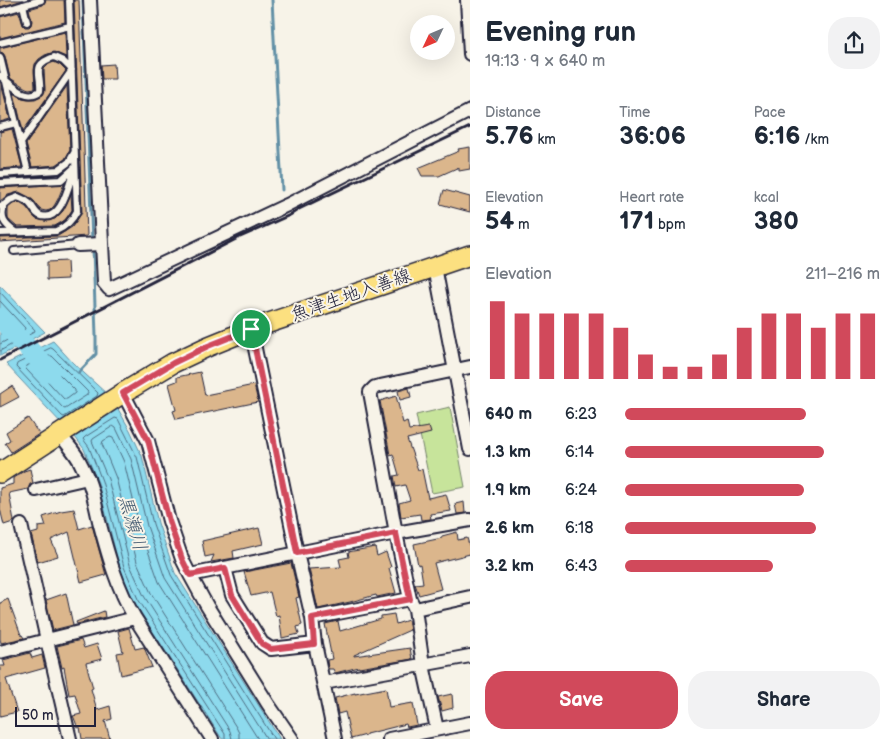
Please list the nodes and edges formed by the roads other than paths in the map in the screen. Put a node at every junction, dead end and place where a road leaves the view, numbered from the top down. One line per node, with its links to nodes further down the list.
1 (41, 0): 5 (lane)
2 (69, 0): 8 (lane)
3 (90, 0): 26 (street)
4 (467, 0): 10 (street)
5 (23, 6): 6 (lane); 7 (lane)
6 (0, 12)
7 (27, 22)
8 (70, 26): 9 (lane); 12 (lane)
9 (0, 43)
10 (470, 54)
11 (0, 57): 13 (lane)
12 (72, 70): 13 (lane); 17 (lane); 18 (lane)
13 (3, 83): 15 (lane)
14 (470, 111): 26 (street)
15 (16, 123): 16 (lane); 17 (lane)
16 (0, 126)
17 (21, 143): 20 (lane)
18 (74, 152): 19 (lane); 20 (lane)
19 (75, 167): 22 (lane); 23 (lane); 25 (lane)
20 (28, 172): 21 (lane)
21 (1, 173)
22 (0, 183)
23 (2, 206): 25 (lane)
24 (0, 232): 25 (lane)
25 (15, 232)
26 (102, 244): 27 (street)
27 (78, 245): 28 (lane)
28 (14, 251)
29 (470, 255): 30 (main road, 魚津生地入善線)
30 (434, 267): 31 (main road, 魚津生地入善線); 33 (street)
31 (251, 329): 34 (main road, 魚津生地入善線); 43 (street)
32 (470, 367): 33 (street)
33 (454, 370): 36 (street); 42 (street)
34 (119, 396): 35 (main road, 魚津生地入善線); 45 (street)
35 (62, 433): 37 (main road, 魚津生地入善線); 38 (street)
36 (470, 448)
37 (0, 473)
38 (88, 478): 39 (street); 48 (street)
39 (36, 490)
40 (470, 520): 42 (street)
41 (21, 525): 50 (street)
42 (396, 533): 43 (street); 47 (street)
43 (297, 553): 44 (street); 49 (street)
44 (225, 568): 45 (street); 51 (street)
45 (190, 575): 60 (street)
46 (470, 598): 47 (street)
47 (412, 604): 49 (street); 54 (street)
48 (135, 618): 50 (street); 59 (street)
49 (312, 618): 51 (street)
50 (47, 640): 52 (street); 58 (street)
51 (314, 644): 55 (street)
52 (0, 652)
53 (470, 656): 54 (street)
54 (423, 665): 55 (street); 57 (street)
55 (324, 683): 61 (street)
56 (470, 722): 57 (street)
57 (436, 730): 62 (street)
58 (70, 739)
59 (212, 739)
60 (292, 739)
61 (334, 739)
62 (389, 739)

